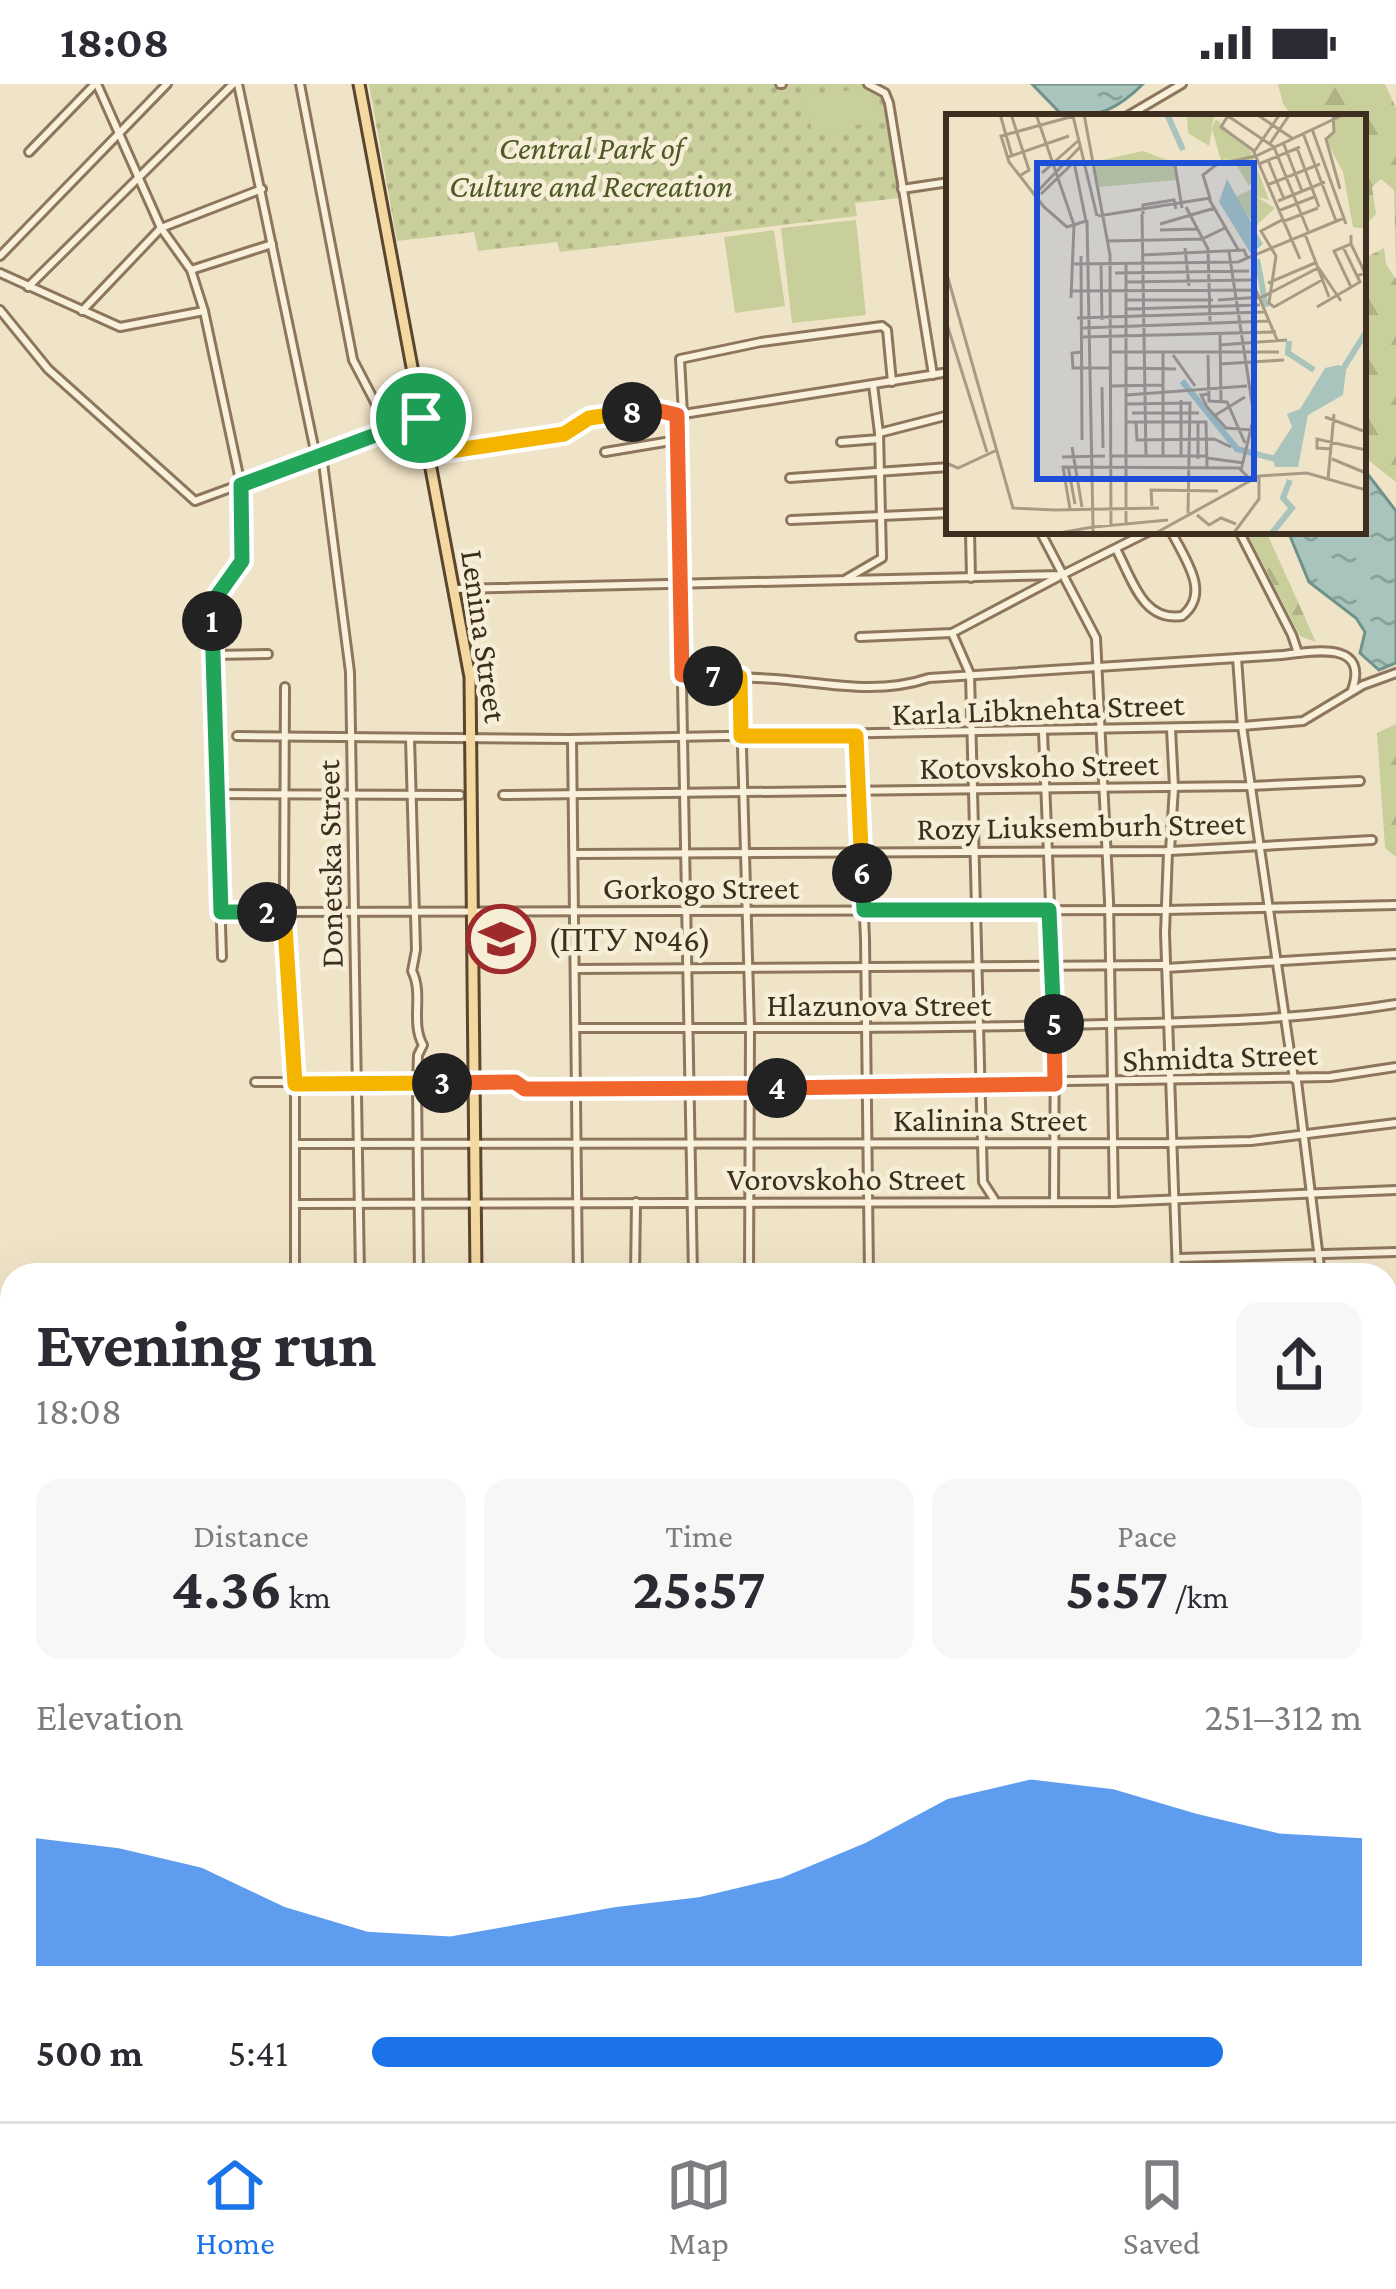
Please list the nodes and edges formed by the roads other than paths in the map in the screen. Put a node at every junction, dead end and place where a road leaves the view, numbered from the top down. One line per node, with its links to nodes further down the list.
1 (96, 84): 9 (street); 10 (street)
2 (166, 84): 9 (street)
3 (236, 84): 11 (street); 14 (street, Donetska Street)
4 (300, 84): 31 (street)
5 (359, 84): 30 (main road, Lenina Street)
6 (868, 84): 13 (street)
7 (1182, 84): 8 (street)
8 (1131, 114)
9 (118, 132): 11 (street); 17 (street)
10 (29, 152)
11 (138, 177): 15 (street); 20 (street)
12 (946, 182): 13 (street)
13 (902, 189): 25 (street)
14 (262, 190): 15 (street); 16 (street, Donetska Street)
15 (161, 228): 18 (street); 22 (street)
16 (272, 244): 18 (street); 37 (street, Donetska Street)
17 (0, 256)
18 (191, 271): 23 (street)
19 (0, 273): 20 (street)
20 (28, 287): 22 (street)
21 (0, 310): 41 (street)
22 (82, 310): 23 (street)
23 (204, 311): 41 (street)
24 (946, 373): 25 (street)
25 (933, 375): 26 (street)
26 (892, 382): 27 (street); 28 (street)
27 (873, 385): 28 (street); 32 (street)
28 (680, 415): 33 (street); 36 (street)
29 (946, 416): 32 (street)
30 (421, 418): 31 (street); 36 (main road, Lenina Street)
31 (391, 429): 36 (street); 37 (street)
32 (879, 436): 34 (street); 39 (street)
33 (677, 440): 35 (street); 54 (street)
34 (841, 442)
35 (605, 452)
36 (430, 454): 55 (main road, Lenina Street)
37 (319, 456): 41 (street); 79 (street, Donetska Street)
38 (946, 467): 39 (street)
39 (879, 471): 40 (street); 43 (street)
40 (790, 478)
41 (241, 485): 60 (street)
42 (946, 513): 43 (street)
43 (880, 516): 44 (street); 53 (street)
44 (791, 520)
45 (970, 534): 52 (street)
46 (1042, 534): 51 (street)
47 (1139, 534): 50 (street)
48 (1172, 534): 50 (street)
49 (1241, 534): 58 (street)
50 (1116, 548): 51 (street)
51 (1062, 575): 52 (street); 56 (street); 62 (street)
52 (971, 578): 53 (street)
53 (842, 581): 54 (street)
54 (677, 583): 55 (street); 65 (street)
55 (453, 590): 81 (main road, Lenina Street)
56 (952, 632): 57 (street); 64 (street)
57 (860, 637)
58 (1298, 653): 61 (street); 68 (street)
59 (268, 654): 60 (street)
60 (212, 655): 92 (street)
61 (1237, 658): 62 (street); 69 (street)
62 (1098, 666): 64 (street); 71 (street)
63 (1396, 673): 68 (street, Karla Libknehta Street)
64 (970, 674): 66 (street); 73 (street)
65 (682, 675): 66 (street); 78 (street)
66 (740, 677): 75 (street)
67 (285, 687): 77 (street)
68 (1350, 693): 69 (street, Karla Libknehta Street)
69 (1242, 726): 70 (street, Karla Libknehta Street); 84 (street)
70 (1171, 728): 71 (street, Karla Libknehta Street); 85 (street)
71 (1100, 730): 72 (street, Karla Libknehta Street); 86 (street)
72 (1043, 732): 73 (street, Karla Libknehta Street); 87 (street)
73 (973, 734): 76 (street, Karla Libknehta Street); 88 (street)
74 (237, 736): 77 (street, Karla Libknehta Street)
75 (741, 736): 76 (street, Karla Libknehta Street); 78 (street, Karla Libknehta Street); 91 (street)
76 (856, 736): 89 (street)
77 (286, 737): 79 (street, Karla Libknehta Street); 90 (street)
78 (686, 737): 82 (street, Karla Libknehta Street); 96 (street)
79 (351, 738): 80 (street, Karla Libknehta Street); 93 (street, Donetska Street)
80 (410, 739): 81 (street, Karla Libknehta Street); 94 (street)
81 (472, 739): 82 (street, Karla Libknehta Street); 112 (main road, Lenina Street)
82 (572, 739): 98 (street)
83 (1360, 781): 84 (street, Kotovskoho Street)
84 (1250, 786): 85 (street, Kotovskoho Street); 100 (street)
85 (1174, 787): 86 (street, Kotovskoho Street); 101 (street)
86 (1104, 788): 87 (street, Kotovskoho Street); 103 (street)
87 (1045, 789): 88 (street, Kotovskoho Street); 102 (street)
88 (974, 790): 89 (street, Kotovskoho Street); 105 (street)
89 (858, 791): 91 (street, Kotovskoho Street); 104 (street)
90 (283, 793): 92 (street); 93 (street); 118 (street)
91 (743, 793): 96 (street, Kotovskoho Street); 107 (street)
92 (217, 794): 123 (street)
93 (352, 794): 94 (street); 119 (street, Donetska Street)
94 (411, 794): 95 (street); 111 (street)
95 (460, 794)
96 (686, 794): 98 (street, Kotovskoho Street); 106 (street)
97 (503, 795): 98 (street, Kotovskoho Street)
98 (573, 795): 108 (street)
99 (1372, 841): 100 (street, Rozy Liuksemburh Street)
100 (1259, 847): 101 (street, Rozy Liuksemburh Street); 110 (street)
101 (1169, 850): 103 (street, Rozy Liuksemburh Street); 117 (street)
102 (1049, 851): 103 (street, Rozy Liuksemburh Street); 105 (street, Rozy Liuksemburh Street); 115 (street)
103 (1107, 851): 116 (street)
104 (861, 852): 105 (street, Rozy Liuksemburh Street); 107 (street, Rozy Liuksemburh Street); 113 (street)
105 (976, 852): 114 (street)
106 (687, 853): 107 (street, Rozy Liuksemburh Street); 108 (street, Rozy Liuksemburh Street); 121 (street)
107 (745, 853): 122 (street)
108 (574, 854): 120 (street)
109 (1396, 905): 110 (street, Gorkogo Street)
110 (1269, 908): 117 (street, Gorkogo Street); 126 (street)
111 (413, 910): 112 (street, Gorkogo Street); 119 (street, Gorkogo Street); 149 (street)
112 (474, 910): 120 (street, Gorkogo Street); 150 (main road, Lenina Street)
113 (864, 910): 114 (street, Gorkogo Street); 122 (street, Gorkogo Street); 130 (street)
114 (978, 910): 115 (street, Gorkogo Street); 131 (street)
115 (1049, 910): 116 (street, Gorkogo Street); 128 (street)
116 (1109, 910): 117 (street, Gorkogo Street); 129 (street)
117 (1165, 910): 127 (street)
118 (284, 911): 119 (street, Gorkogo Street); 123 (street, Gorkogo Street); 152 (street)
119 (354, 911): 153 (street, Donetska Street)
120 (576, 911): 121 (street, Gorkogo Street); 132 (street)
121 (688, 911): 122 (street, Gorkogo Street); 133 (street)
122 (747, 911): 134 (street)
123 (221, 912): 125 (street)
124 (1396, 953): 126 (street)
125 (222, 957)
126 (1276, 960): 127 (street); 136 (street)
127 (1166, 966): 129 (street); 138 (street)
128 (1053, 967): 129 (street); 131 (street); 139 (street)
129 (1110, 968): 137 (street)
130 (865, 969): 131 (street); 134 (street); 142 (street)
131 (979, 969): 144 (street)
132 (576, 970): 133 (street); 140 (street)
133 (689, 970): 134 (street); 141 (street)
134 (748, 970): 143 (street)
135 (1396, 1004): 136 (street, Hlazunova Street)
136 (1286, 1019): 138 (street, Hlazunova Street); 146 (street)
137 (1112, 1024): 138 (street, Hlazunova Street); 139 (street, Hlazunova Street); 151 (street)
138 (1169, 1024): 148 (street)
139 (1054, 1026): 144 (street, Hlazunova Street); 154 (street)
140 (577, 1028): 141 (street, Hlazunova Street); 159 (street)
141 (690, 1028): 143 (street, Hlazunova Street); 156 (street)
142 (866, 1028): 143 (street, Hlazunova Street); 144 (street, Hlazunova Street); 158 (street)
143 (750, 1029): 157 (street)
144 (981, 1029): 155 (street)
145 (1396, 1067): 146 (street, Shmidta Street)
146 (1294, 1079): 148 (street, Shmidta Street); 161 (street)
147 (255, 1082): 152 (street, Shmidta Street)
148 (1171, 1082): 151 (street, Shmidta Street); 164 (street)
149 (417, 1083): 150 (street, Shmidta Street); 153 (street, Shmidta Street); 167 (street)
150 (475, 1083): 159 (street, Shmidta Street); 168 (main road, Lenina Street)
151 (1114, 1083): 154 (street, Shmidta Street); 162 (street)
152 (295, 1084): 153 (street, Shmidta Street); 165 (street)
153 (358, 1084): 166 (street, Donetska Street)
154 (1055, 1084): 155 (street, Shmidta Street); 163 (street)
155 (982, 1085): 158 (street, Shmidta Street); 173 (street)
156 (691, 1088): 157 (street, Shmidta Street); 159 (street, Shmidta Street); 170 (street)
157 (750, 1088): 158 (street, Shmidta Street); 171 (street)
158 (868, 1088): 172 (street)
159 (576, 1089): 169 (street)
160 (1396, 1123): 161 (street, Kalinina Street)
161 (1304, 1135): 164 (street, Kalinina Street); 176 (street)
162 (1114, 1142): 163 (street, Kalinina Street); 164 (street, Kalinina Street); 185 (street)
163 (1055, 1143): 173 (street, Kalinina Street); 184 (street)
164 (1171, 1143): 177 (street)
165 (296, 1144): 166 (street, Kalinina Street); 190 (street)
166 (358, 1144): 167 (street, Kalinina Street); 186 (street, Donetska Street)
167 (418, 1144): 168 (street, Kalinina Street); 187 (street)
168 (476, 1144): 169 (street, Kalinina Street); 179 (main road, Lenina Street)
169 (578, 1144): 170 (street, Kalinina Street); 188 (street)
170 (691, 1144): 171 (street, Kalinina Street); 181 (street)
171 (750, 1144): 172 (street, Kalinina Street); 189 (street)
172 (868, 1144): 173 (street, Kalinina Street); 178 (street)
173 (982, 1144): 174 (street)
174 (983, 1182): 182 (street); 183 (street)
175 (1396, 1190): 176 (street, Vorovskoho Street)
176 (1312, 1196): 177 (street, Vorovskoho Street); 192 (street)
177 (1174, 1200): 185 (street, Vorovskoho Street); 193 (street)
178 (869, 1201): 182 (street, Vorovskoho Street); 189 (street, Vorovskoho Street); 202 (street)
179 (476, 1202): 187 (street, Vorovskoho Street); 188 (street, Vorovskoho Street); 197 (main road, Lenina Street)
180 (636, 1202): 181 (street, Vorovskoho Street); 188 (street, Vorovskoho Street); 199 (street)
181 (692, 1202): 189 (street, Vorovskoho Street); 200 (street)
182 (977, 1202): 183 (street, Vorovskoho Street)
183 (997, 1202): 184 (street, Vorovskoho Street)
184 (1054, 1202): 185 (street, Vorovskoho Street)
185 (1114, 1202)
186 (360, 1203): 187 (street, Vorovskoho Street); 190 (street, Vorovskoho Street); 195 (street, Donetska Street)
187 (418, 1203): 196 (street)
188 (578, 1203): 198 (street)
189 (750, 1203): 201 (street)
190 (295, 1204): 194 (street)
191 (1396, 1252): 192 (street)
192 (1320, 1257): 193 (street); 204 (street)
193 (1177, 1258): 203 (street)
194 (295, 1263)
195 (360, 1263)
196 (419, 1263)
197 (476, 1263)
198 (578, 1263)
199 (635, 1263)
200 (693, 1263)
201 (749, 1263)
202 (869, 1263)
203 (1177, 1263)
204 (1320, 1263)

